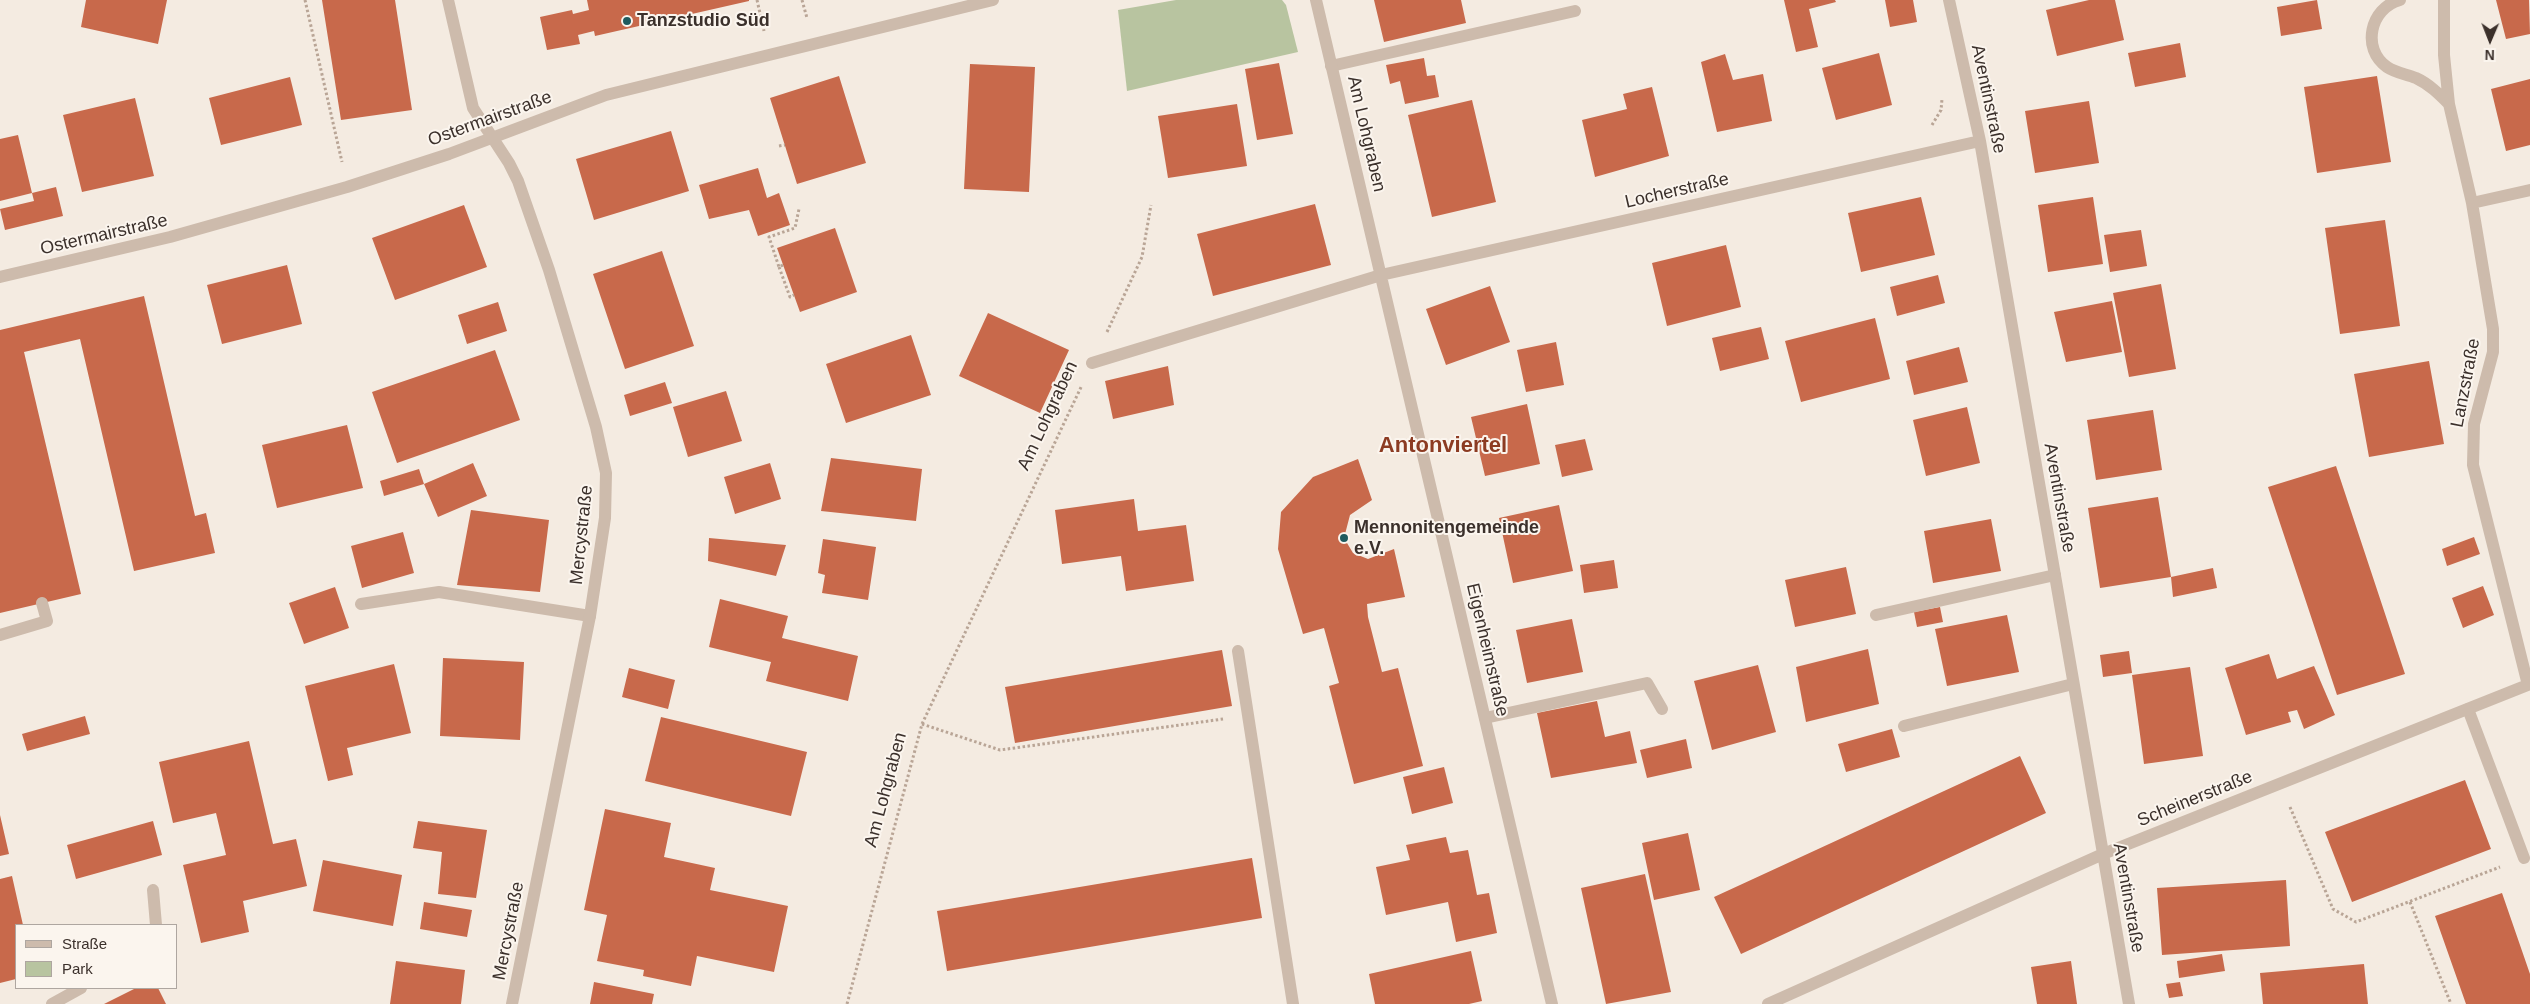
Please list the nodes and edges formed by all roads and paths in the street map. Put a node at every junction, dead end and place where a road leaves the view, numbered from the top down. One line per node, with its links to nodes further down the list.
1 (305, 0): 19 (path)
2 (448, 0): 15 (street, Mercystraße)
3 (757, 0): 10 (path)
4 (993, 0): 10 (street, Ostermairstraße)
5 (1316, 0): 11 (street, Am Lohgraben)
6 (1949, 0): 16 (street, Aventinstraße)
7 (2400, 0): 13 (street)
8 (2444, 0): 13 (street, Lanzstraße)
9 (1575, 12): 11 (street)
10 (770, 54): 15 (street, Ostermairstraße)
11 (1331, 66): 24 (street, Am Lohgraben)
12 (1941, 92): 14 (path)
13 (2449, 104): 21 (street, Lanzstraße)
14 (1930, 127)
15 (492, 138): 19 (street, Ostermairstraße); 32 (street, Mercystraße)
16 (1980, 142): 24 (street, Locherstraße); 28 (street, Aventinstraße)
17 (785, 145): 18 (path)
18 (779, 146)
19 (347, 186): 25 (street, Ostermairstraße)
20 (2530, 190): 21 (street)
21 (2472, 203): 36 (street, Lanzstraße)
22 (1151, 205): 27 (path)
23 (799, 209): 26 (path)
24 (1381, 275): 27 (street, Am Lohgraben); 40 (street, Eigenheimstraße)
25 (0, 277)
26 (794, 295)
27 (1092, 363): 41 (path, Am Lohgraben)
28 (2055, 575): 31 (street); 35 (street, Aventinstraße)
29 (42, 603): 33 (street)
30 (361, 604): 32 (street)
31 (1876, 615)
32 (590, 616): 51 (street, Mercystraße)
33 (0, 635)
34 (1238, 651): 39 (street)
35 (2074, 684): 42 (street); 44 (street, Aventinstraße)
36 (2529, 685): 37 (street, Scheinerstraße)
37 (2468, 708): 43 (street, Scheinerstraße); 45 (street)
38 (1662, 709): 40 (street)
39 (1248, 715): 41 (path); 53 (street)
40 (1485, 718): 54 (street, Eigenheimstraße)
41 (922, 724): 52 (path, Am Lohgraben)
42 (1904, 726)
43 (2280, 784): 44 (street, Scheinerstraße); 47 (path)
44 (2103, 854): 55 (street, Scheinerstraße); 56 (street, Aventinstraße)
45 (2524, 858): 47 (path)
46 (153, 890): 48 (street)
47 (2410, 902): 57 (path)
48 (156, 924)
49 (79, 989): 50 (street)
50 (52, 1004)
51 (512, 1004)
52 (847, 1004)
53 (1293, 1004)
54 (1552, 1004)
55 (1768, 1004)
56 (2128, 1004)
57 (2451, 1004)

